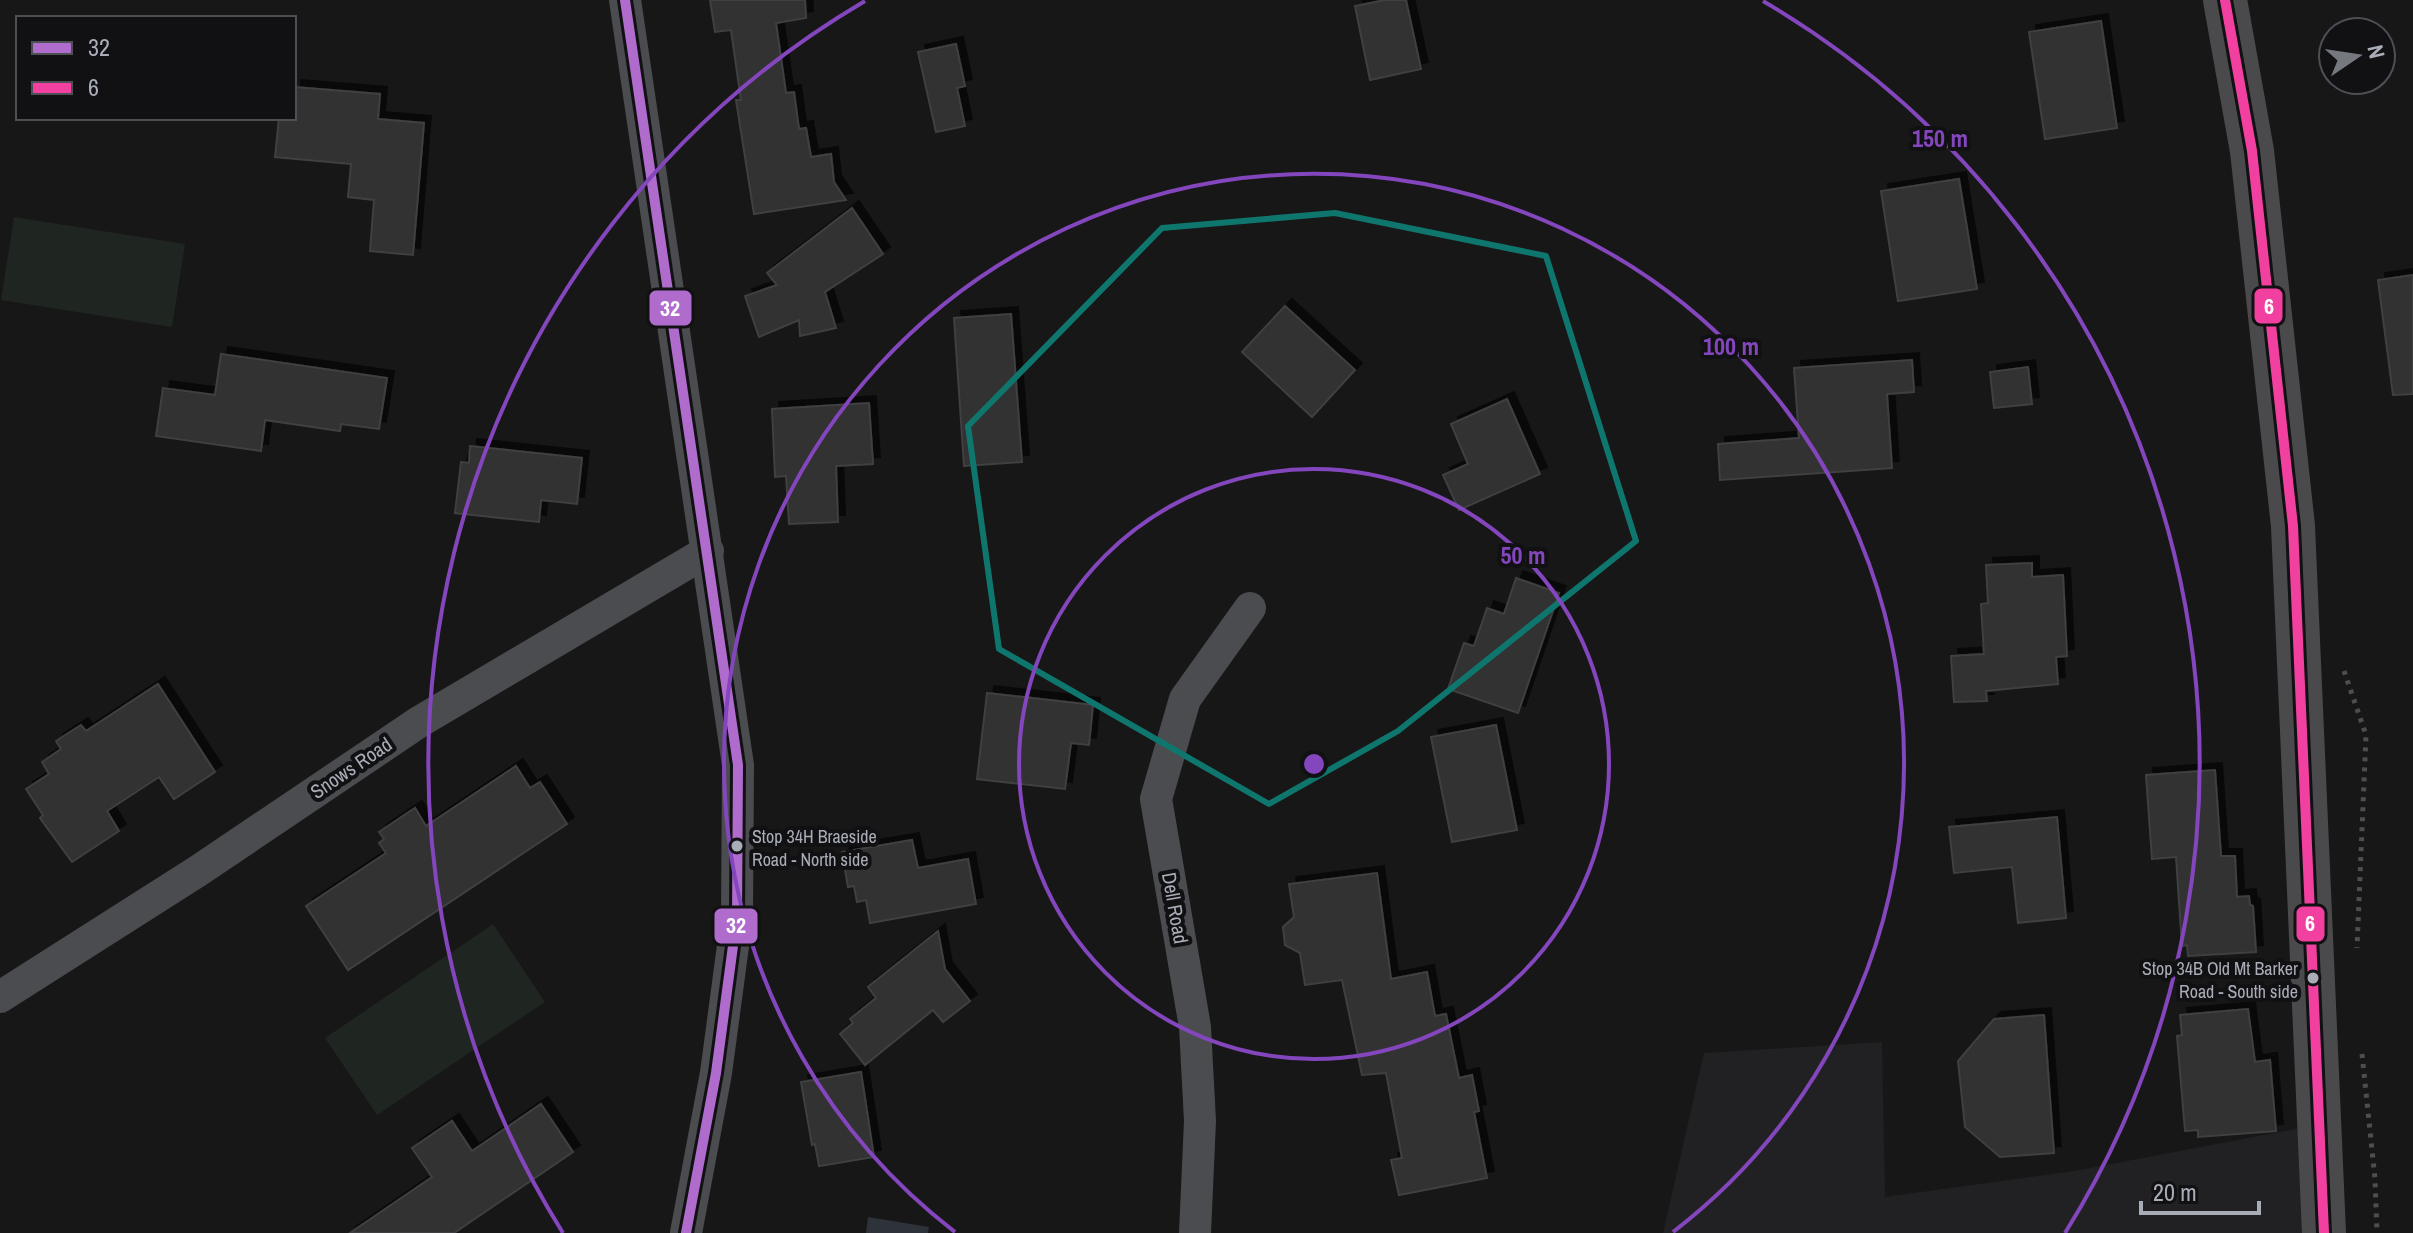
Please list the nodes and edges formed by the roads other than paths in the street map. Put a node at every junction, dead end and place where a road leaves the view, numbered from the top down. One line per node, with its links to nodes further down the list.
1 (625, 0): 3 (street)
2 (2225, 0): 8 (main road)
3 (708, 551): 5 (street, Snows Road); 6 (street)
4 (1250, 608): 7 (street, Dell Road)
5 (0, 997)
6 (686, 1233)
7 (1195, 1233)
8 (2324, 1233)

